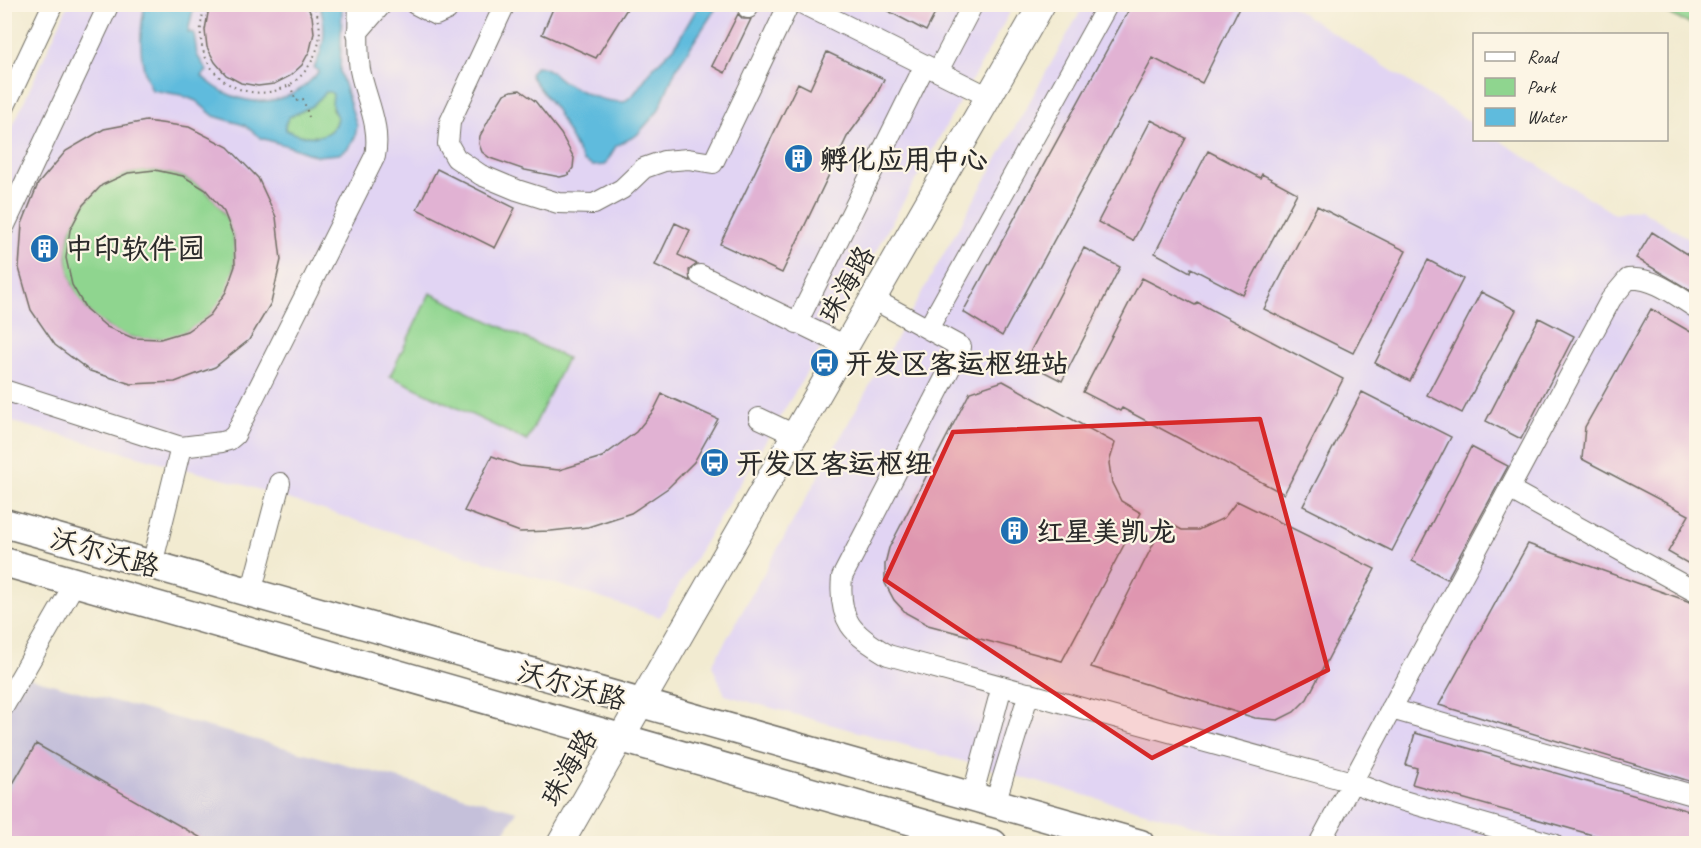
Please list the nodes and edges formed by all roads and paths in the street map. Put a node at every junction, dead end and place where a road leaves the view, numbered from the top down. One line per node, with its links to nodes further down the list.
1 (53, 4): 19 (street)
2 (109, 4): 21 (street)
3 (206, 4): 17 (path)
4 (313, 4): 17 (path)
5 (359, 4): 15 (street)
6 (382, 4): 15 (street)
7 (415, 4): 8 (street)
8 (450, 4)
9 (505, 4): 10 (street)
10 (789, 4)
11 (803, 4): 16 (street)
12 (973, 4): 16 (street)
13 (1042, 4): 18 (main road, 珠海路)
14 (1108, 4): 26 (street)
15 (357, 33): 31 (street)
16 (931, 68): 18 (street); 25 (street)
17 (290, 85): 20 (path)
18 (989, 97): 23 (main road, 珠海路)
19 (4, 108)
20 (309, 117)
21 (4, 227)
22 (700, 275): 25 (street)
23 (873, 298): 26 (street); 27 (main road, 珠海路)
24 (1696, 308): 33 (street)
25 (797, 322): 27 (street)
26 (928, 329): 40 (street)
27 (846, 346): 30 (main road, 珠海路)
28 (4, 390): 31 (street)
29 (759, 418): 30 (street)
30 (795, 435): 42 (main road, 珠海路)
31 (181, 447): 36 (street)
32 (280, 483): 39 (street)
33 (1509, 489): 38 (street); 44 (street)
34 (4, 523): 36 (highway, 沃尔沃路)
35 (4, 562): 37 (highway, 沃尔沃路)
36 (152, 565): 39 (highway, 沃尔沃路)
37 (76, 581): 43 (street); 45 (highway, 沃尔沃路)
38 (1696, 592)
39 (251, 593): 42 (highway, 沃尔沃路)
40 (1002, 686): 41 (street); 48 (street)
41 (1029, 693): 46 (street); 48 (street)
42 (640, 704): 45 (main road, 珠海路); 48 (highway, 沃尔沃路)
43 (4, 706)
44 (1391, 709): 46 (street); 47 (street)
45 (620, 739): 49 (main road, 珠海路); 50 (highway, 沃尔沃路)
46 (1352, 782): 52 (street); 53 (street)
47 (1696, 796)
48 (984, 800): 51 (highway, 沃尔沃路)
49 (560, 843)
50 (993, 843)
51 (1140, 843)
52 (1319, 843)
53 (1552, 843)

